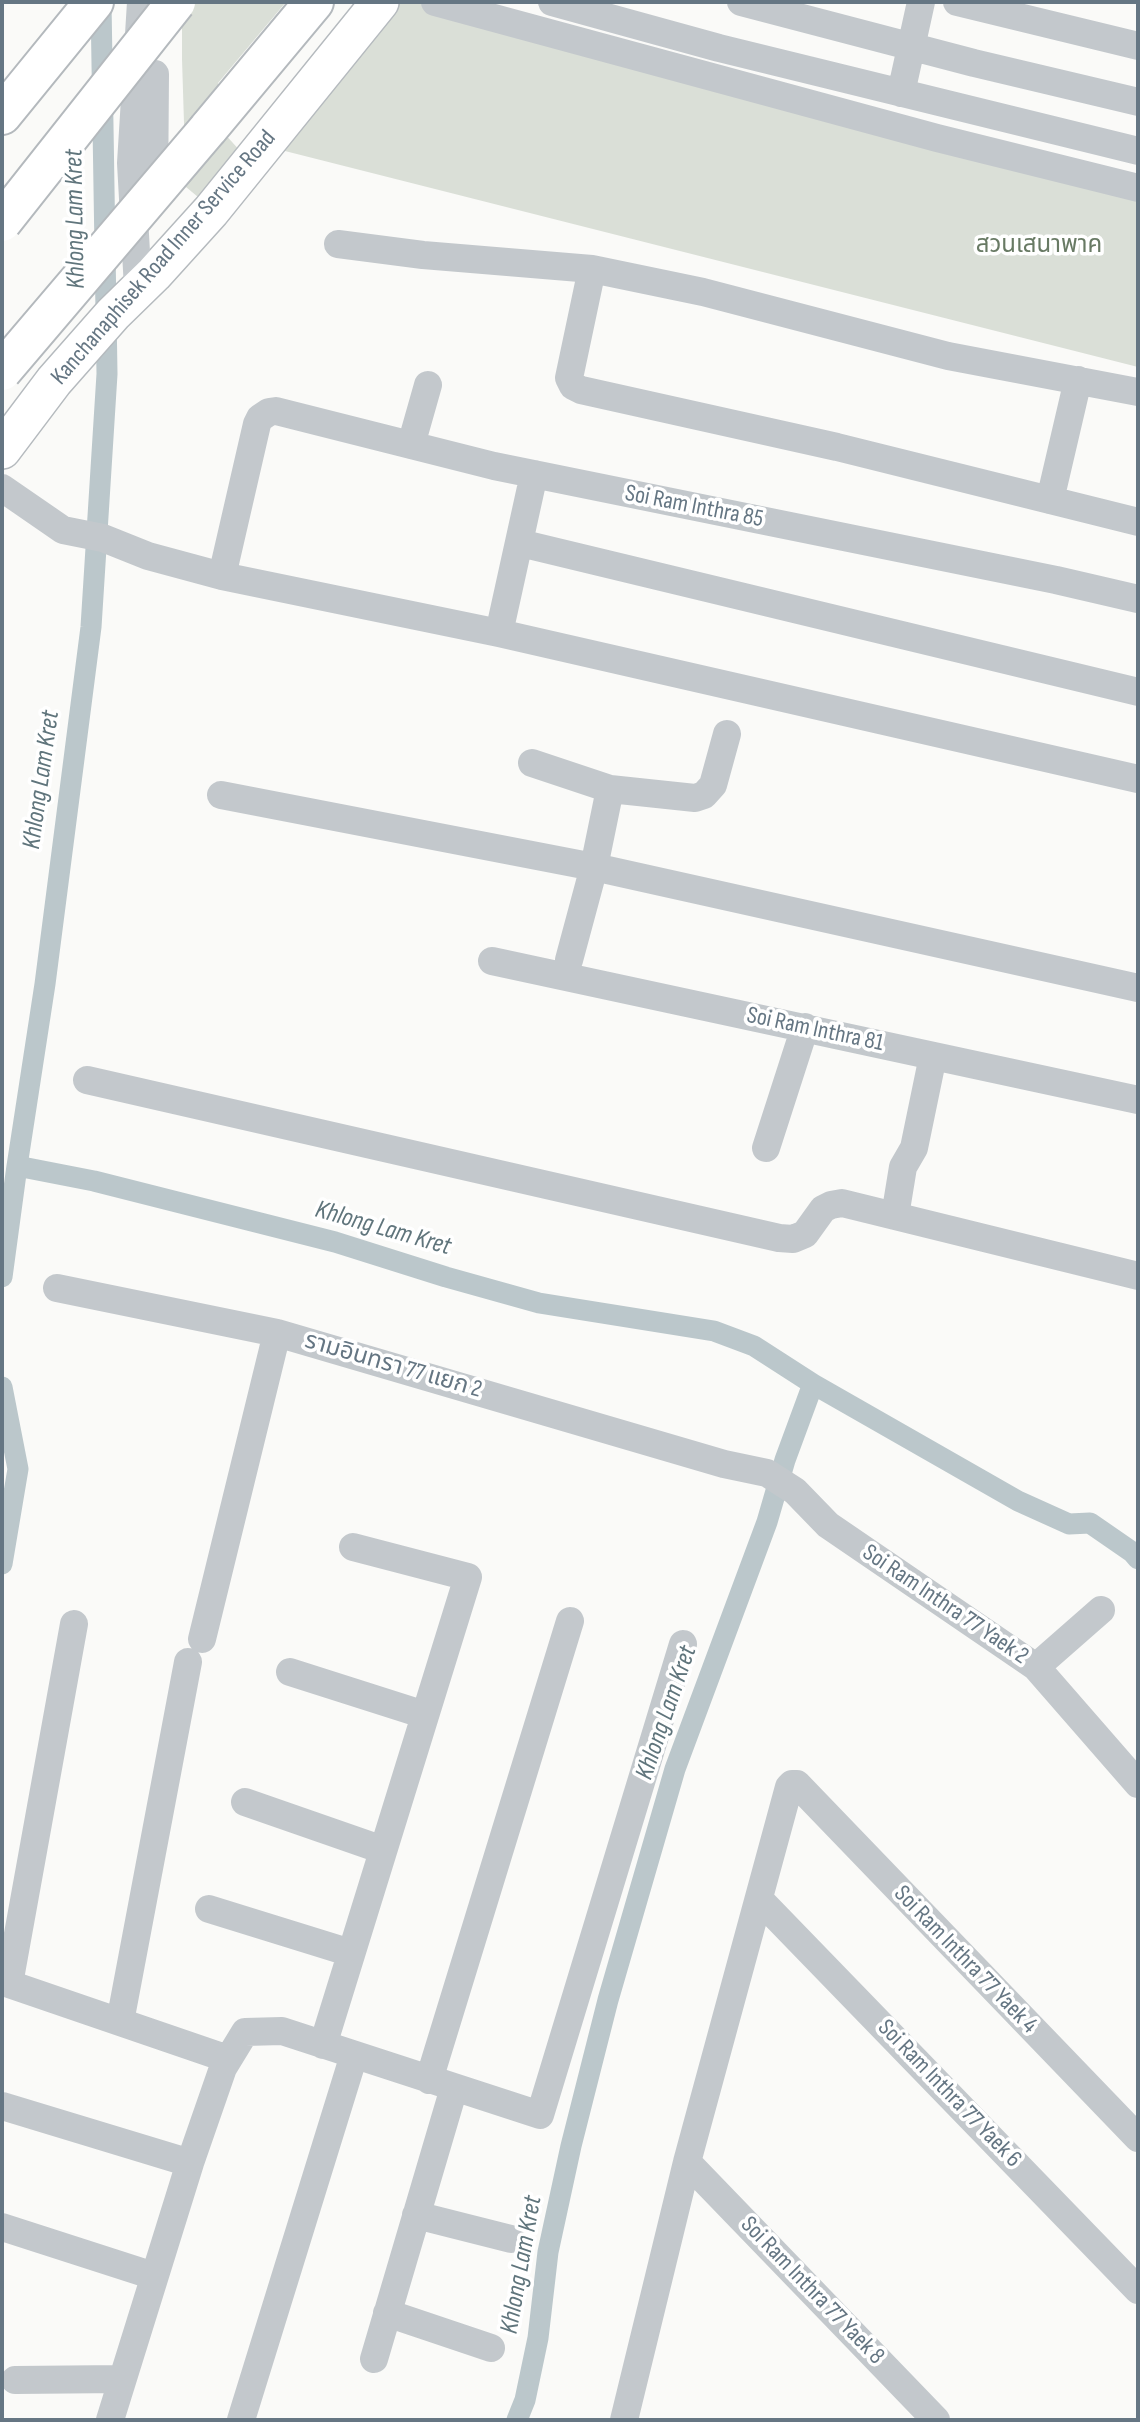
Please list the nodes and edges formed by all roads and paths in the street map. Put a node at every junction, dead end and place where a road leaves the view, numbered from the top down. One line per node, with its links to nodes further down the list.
1 (94, 2): 16 (highway)
2 (141, 2): 22 (street)
3 (160, 2): 22 (street)
4 (176, 2): 19 (highway, bridge)
5 (314, 2): 23 (highway, bridge)
6 (380, 2): 22 (main road, Kanchanaphisek Road Inner Service Road)
7 (435, 2): 18 (street)
8 (552, 2): 14 (street)
9 (741, 2): 13 (street)
10 (921, 2): 13 (street)
11 (957, 2): 12 (street)
12 (1138, 46)
13 (912, 47): 14 (street); 15 (street)
14 (901, 93): 17 (street)
15 (1138, 102)
16 (2, 115)
17 (1138, 150)
18 (1138, 188)
19 (2, 222)
20 (338, 244): 21 (street)
21 (592, 269): 24 (street); 31 (street)
22 (146, 281): 28 (main road, Kanchanaphisek Road Inner Service Road)
23 (2, 371)
24 (1078, 380): 26 (street); 31 (street)
25 (428, 384): 27 (street)
26 (1138, 392)
27 (411, 445): 29 (street, Soi Ram Inthra 85); 34 (street, Soi Ram Inthra 85)
28 (2, 450)
29 (534, 474): 33 (street); 35 (street, Soi Ram Inthra 85)
30 (2, 488): 34 (street)
31 (1051, 500): 32 (street)
32 (1138, 523)
33 (520, 543): 36 (street); 37 (street)
34 (222, 576): 36 (street)
35 (1138, 599)
36 (499, 634): 40 (street)
37 (1138, 692)
38 (727, 734): 41 (street)
39 (533, 762): 41 (street)
40 (1138, 779)
41 (610, 789): 43 (street)
42 (221, 795): 43 (street)
43 (594, 867): 44 (street); 46 (street)
44 (569, 960)
45 (492, 961): 47 (street, Soi Ram Inthra 81)
46 (1138, 988)
47 (806, 1027): 48 (street, Soi Ram Inthra 81); 51 (street)
48 (933, 1056): 50 (street, Soi Ram Inthra 81); 52 (street)
49 (87, 1080): 52 (street)
50 (1138, 1100)
51 (766, 1148)
52 (895, 1216): 53 (street)
53 (1138, 1276)
54 (57, 1288): 55 (street, รามอินทรา 77 แยก 2)
55 (277, 1333): 56 (street, รามอินทรา 77 แยก 2); 71 (street)
56 (767, 1473): 62 (street, Soi Ram Inthra 77 Yaek 2)
57 (353, 1547): 64 (street)
58 (1101, 1610): 62 (street)
59 (570, 1621): 75 (street)
60 (74, 1624): 71 (street)
61 (683, 1644): 75 (street)
62 (1036, 1667): 65 (street, Soi Ram Inthra 77 Yaek 2)
63 (290, 1672): 64 (street)
64 (425, 1715): 67 (street)
65 (1138, 1784)
66 (245, 1802): 67 (street)
67 (383, 1850): 70 (street)
68 (760, 1899): 77 (street, Soi Ram Inthra 77 Yaek 4); 78 (street); 84 (street, Soi Ram Inthra 77 Yaek 6)
69 (209, 1909): 70 (street)
70 (351, 1954): 72 (street)
71 (120, 2022): 74 (street)
72 (323, 2045): 73 (street); 74 (street)
73 (354, 2055): 75 (street); 91 (street)
74 (229, 2060): 79 (street)
75 (442, 2084): 80 (street)
76 (2, 2106): 79 (street)
77 (1138, 2138)
78 (687, 2162): 92 (street); 93 (street, Soi Ram Inthra 77 Yaek 8)
79 (190, 2163): 83 (street)
80 (416, 2215): 82 (street); 85 (street)
81 (2, 2227): 83 (street)
82 (511, 2239)
83 (154, 2276): 88 (street)
84 (1138, 2290)
85 (387, 2313): 86 (street); 87 (street)
86 (491, 2348)
87 (374, 2359)
88 (122, 2379): 89 (street); 90 (street)
89 (6, 2380)
90 (110, 2420)
91 (241, 2420)
92 (624, 2420)
93 (936, 2420)

